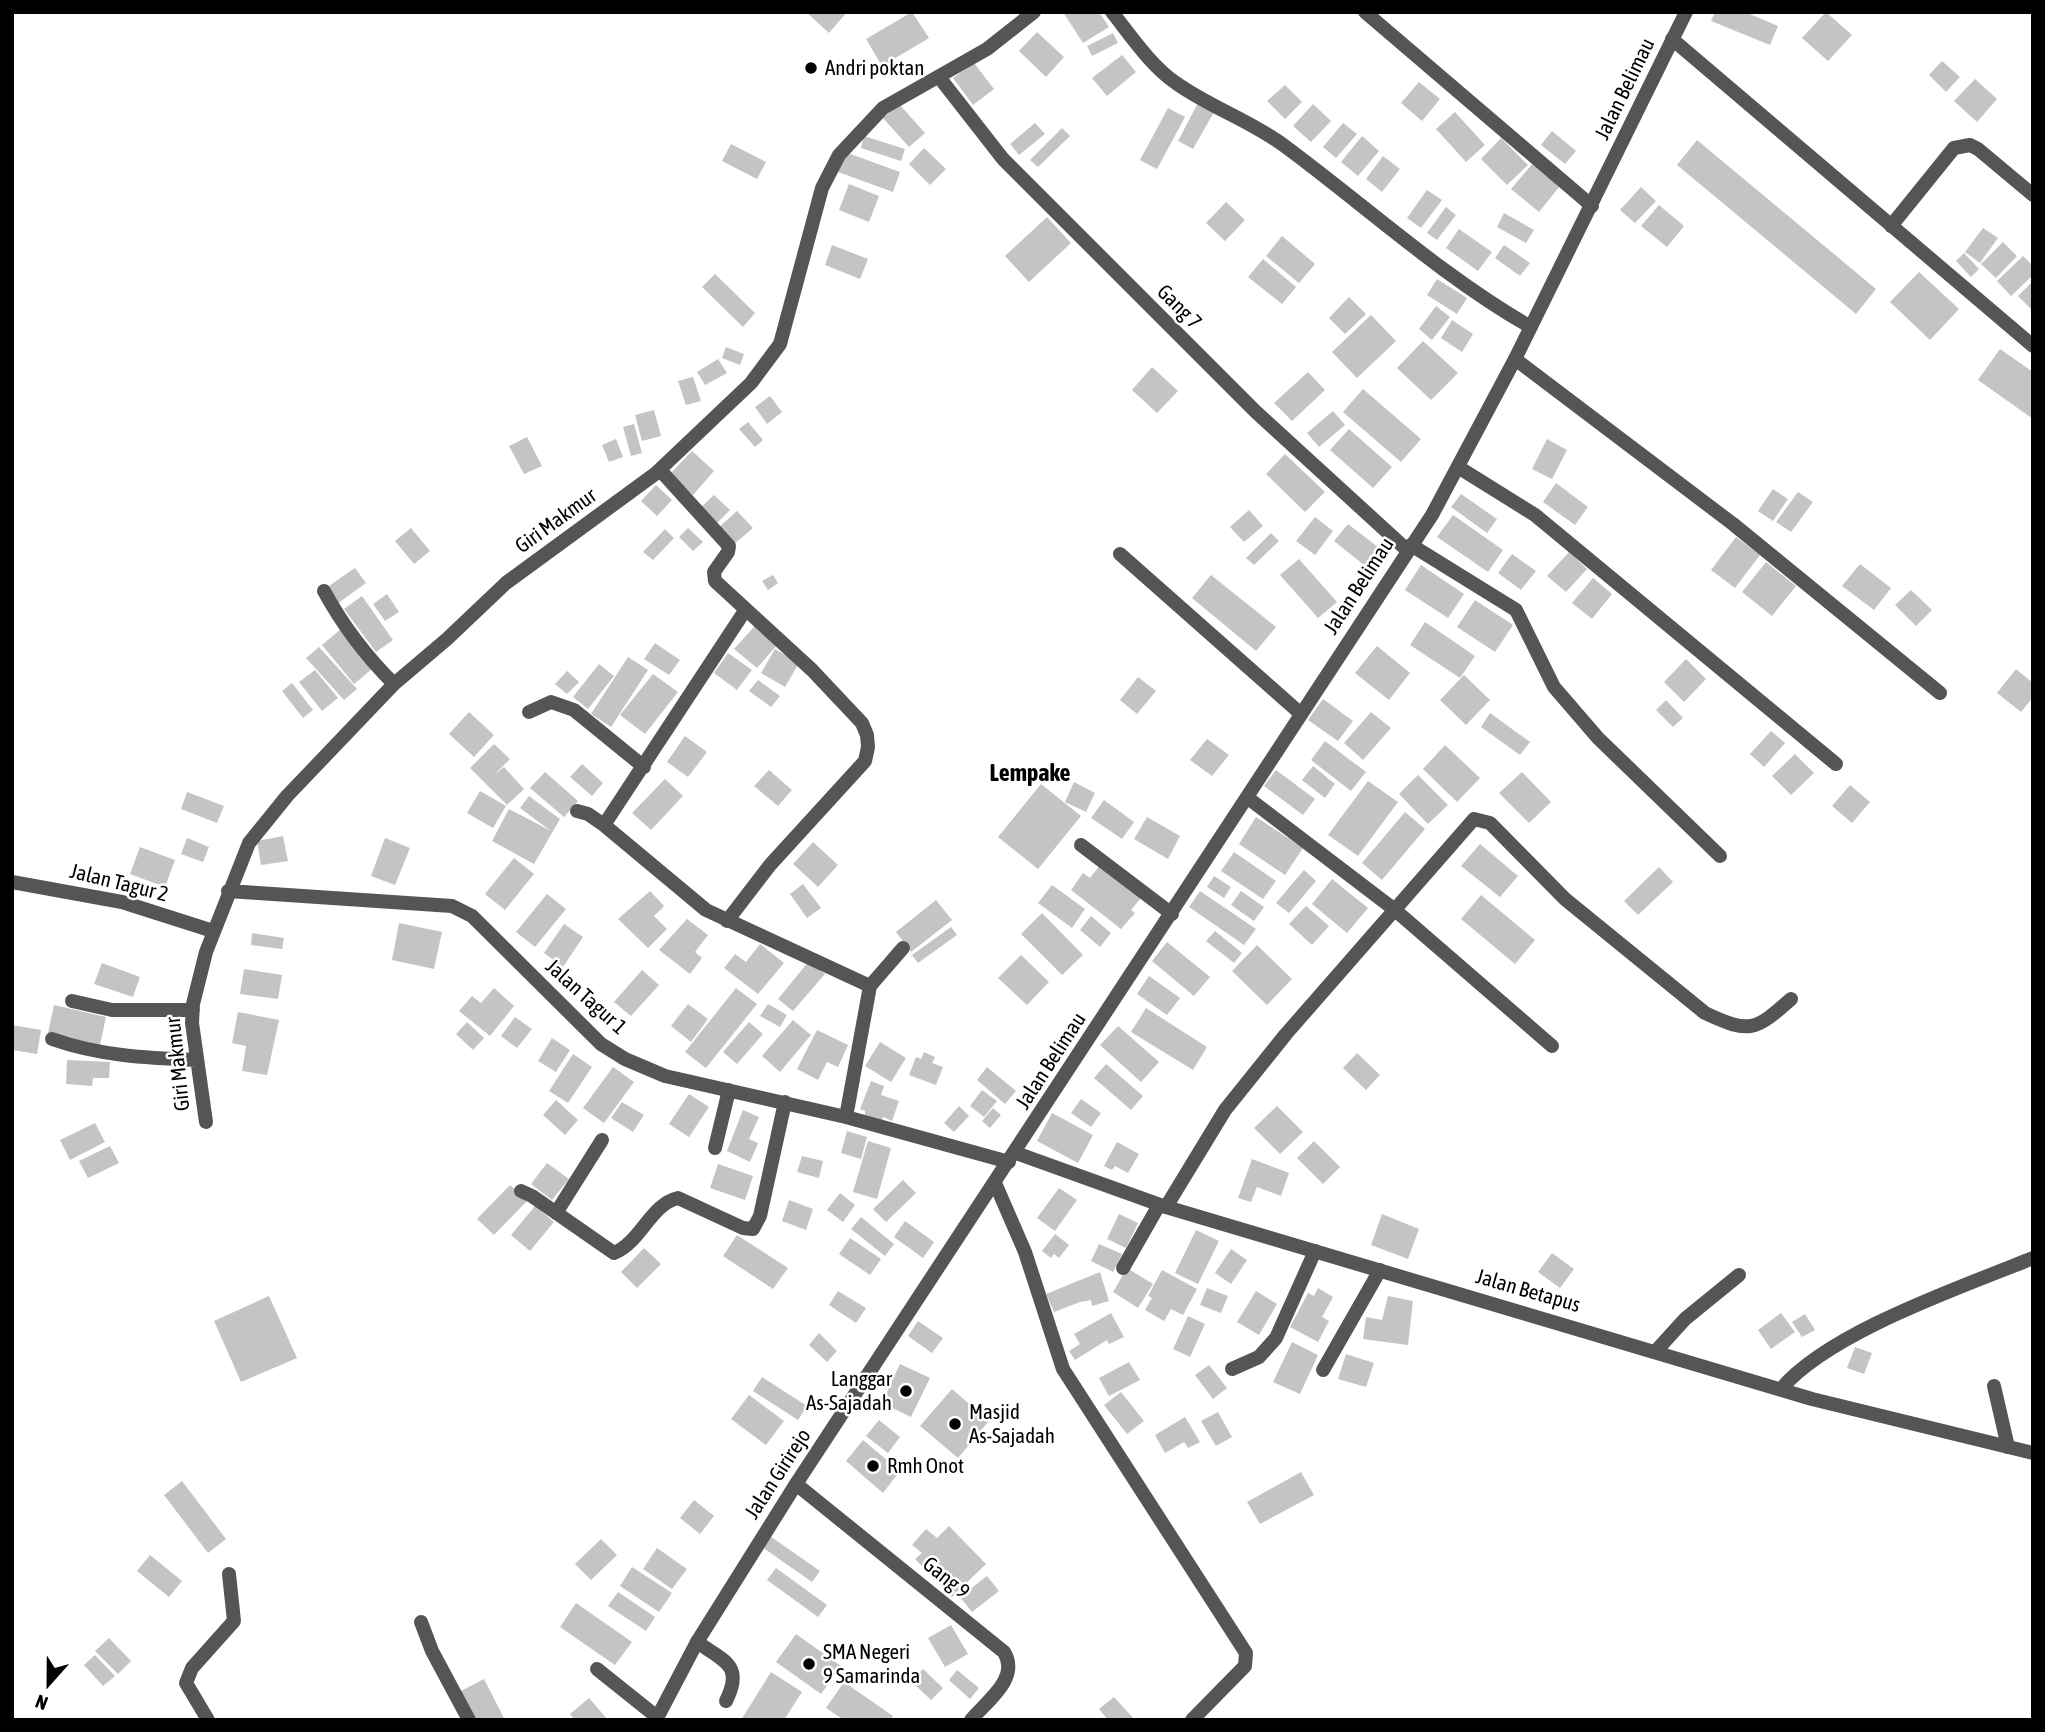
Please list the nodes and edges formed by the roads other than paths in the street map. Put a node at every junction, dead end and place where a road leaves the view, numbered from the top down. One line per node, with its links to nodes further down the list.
1 (1034, 12): 6 (street, Giri Makmur)
2 (1112, 12): 10 (street)
3 (1365, 12): 8 (street)
4 (1686, 12): 5 (street, Jalan Belimau)
5 (1672, 39): 8 (street, Jalan Belimau); 9 (street)
6 (939, 77): 14 (street, Giri Makmur); 15 (street, Gang 7)
7 (2033, 195): 9 (street)
8 (1592, 206): 10 (street, Jalan Belimau)
9 (1891, 226): 11 (street)
10 (1529, 327): 12 (street, Jalan Belimau)
11 (2033, 346)
12 (1514, 359): 13 (street, Jalan Belimau); 20 (street)
13 (1458, 467): 15 (street, Jalan Belimau); 23 (street)
14 (660, 470): 18 (street); 19 (street, Giri Makmur)
15 (1409, 547): 22 (street, Jalan Belimau); 29 (street, Gang 7)
16 (1120, 554): 22 (street)
17 (324, 591): 19 (street)
18 (746, 609): 24 (street); 34 (street)
19 (394, 684): 31 (street, Giri Makmur)
20 (1940, 693)
21 (530, 712): 24 (street)
22 (1301, 714): 25 (street, Jalan Belimau)
23 (1836, 764)
24 (644, 767): 27 (street)
25 (1248, 798): 32 (street); 33 (street, Jalan Belimau)
26 (577, 811): 27 (street)
27 (604, 825): 34 (street)
28 (1081, 845): 33 (street)
29 (1720, 856)
30 (12, 882): 35 (street, Jalan Tagur 2)
31 (228, 891): 35 (street, Giri Makmur); 44 (street, Jalan Tagur 1)
32 (1395, 910): 38 (street); 42 (street); 53 (street)
33 (1172, 914): 50 (street, Jalan Belimau)
34 (727, 921): 37 (street)
35 (213, 931): 40 (street, Giri Makmur)
36 (903, 948): 37 (street)
37 (870, 986): 46 (street)
38 (1791, 999)
39 (72, 1001): 40 (street)
40 (192, 1010): 43 (street, Giri Makmur)
41 (52, 1040): 43 (street)
42 (1552, 1046)
43 (197, 1060): 47 (street, Giri Makmur)
44 (729, 1090): 45 (street, Jalan Tagur 1); 49 (street)
45 (785, 1102): 46 (street, Jalan Tagur 1); 54 (street)
46 (846, 1117): 50 (street, Jalan Tagur 1)
47 (206, 1122)
48 (602, 1140): 54 (street)
49 (715, 1148)
50 (1013, 1158): 51 (street, Jalan Girirejo); 53 (street, Jalan Betapus)
51 (995, 1183): 67 (street, Jalan Girirejo); 77 (street)
52 (521, 1191): 54 (street)
53 (1162, 1206): 55 (street, Jalan Betapus); 57 (street)
54 (556, 1213)
55 (1314, 1251): 58 (street, Jalan Betapus); 61 (street)
56 (2033, 1258): 64 (street)
57 (1123, 1268)
58 (1380, 1270): 60 (street, Jalan Betapus); 62 (street)
59 (1739, 1275): 60 (street)
60 (1656, 1351): 64 (street, Jalan Betapus)
61 (1232, 1369)
62 (1323, 1370)
63 (1994, 1386): 65 (street)
64 (1781, 1389): 65 (street, Jalan Betapus)
65 (2008, 1447): 66 (street, Jalan Betapus)
66 (2033, 1453)
67 (796, 1484): 70 (street, Jalan Girirejo); 76 (street, Gang 9)
68 (229, 1574): 74 (street)
69 (421, 1622): 75 (street)
70 (697, 1642): 72 (street); 73 (street, Jalan Girirejo)
71 (597, 1669): 73 (street)
72 (726, 1701)
73 (657, 1718)
74 (208, 1720)
75 (469, 1720)
76 (971, 1720)
77 (1192, 1720)

